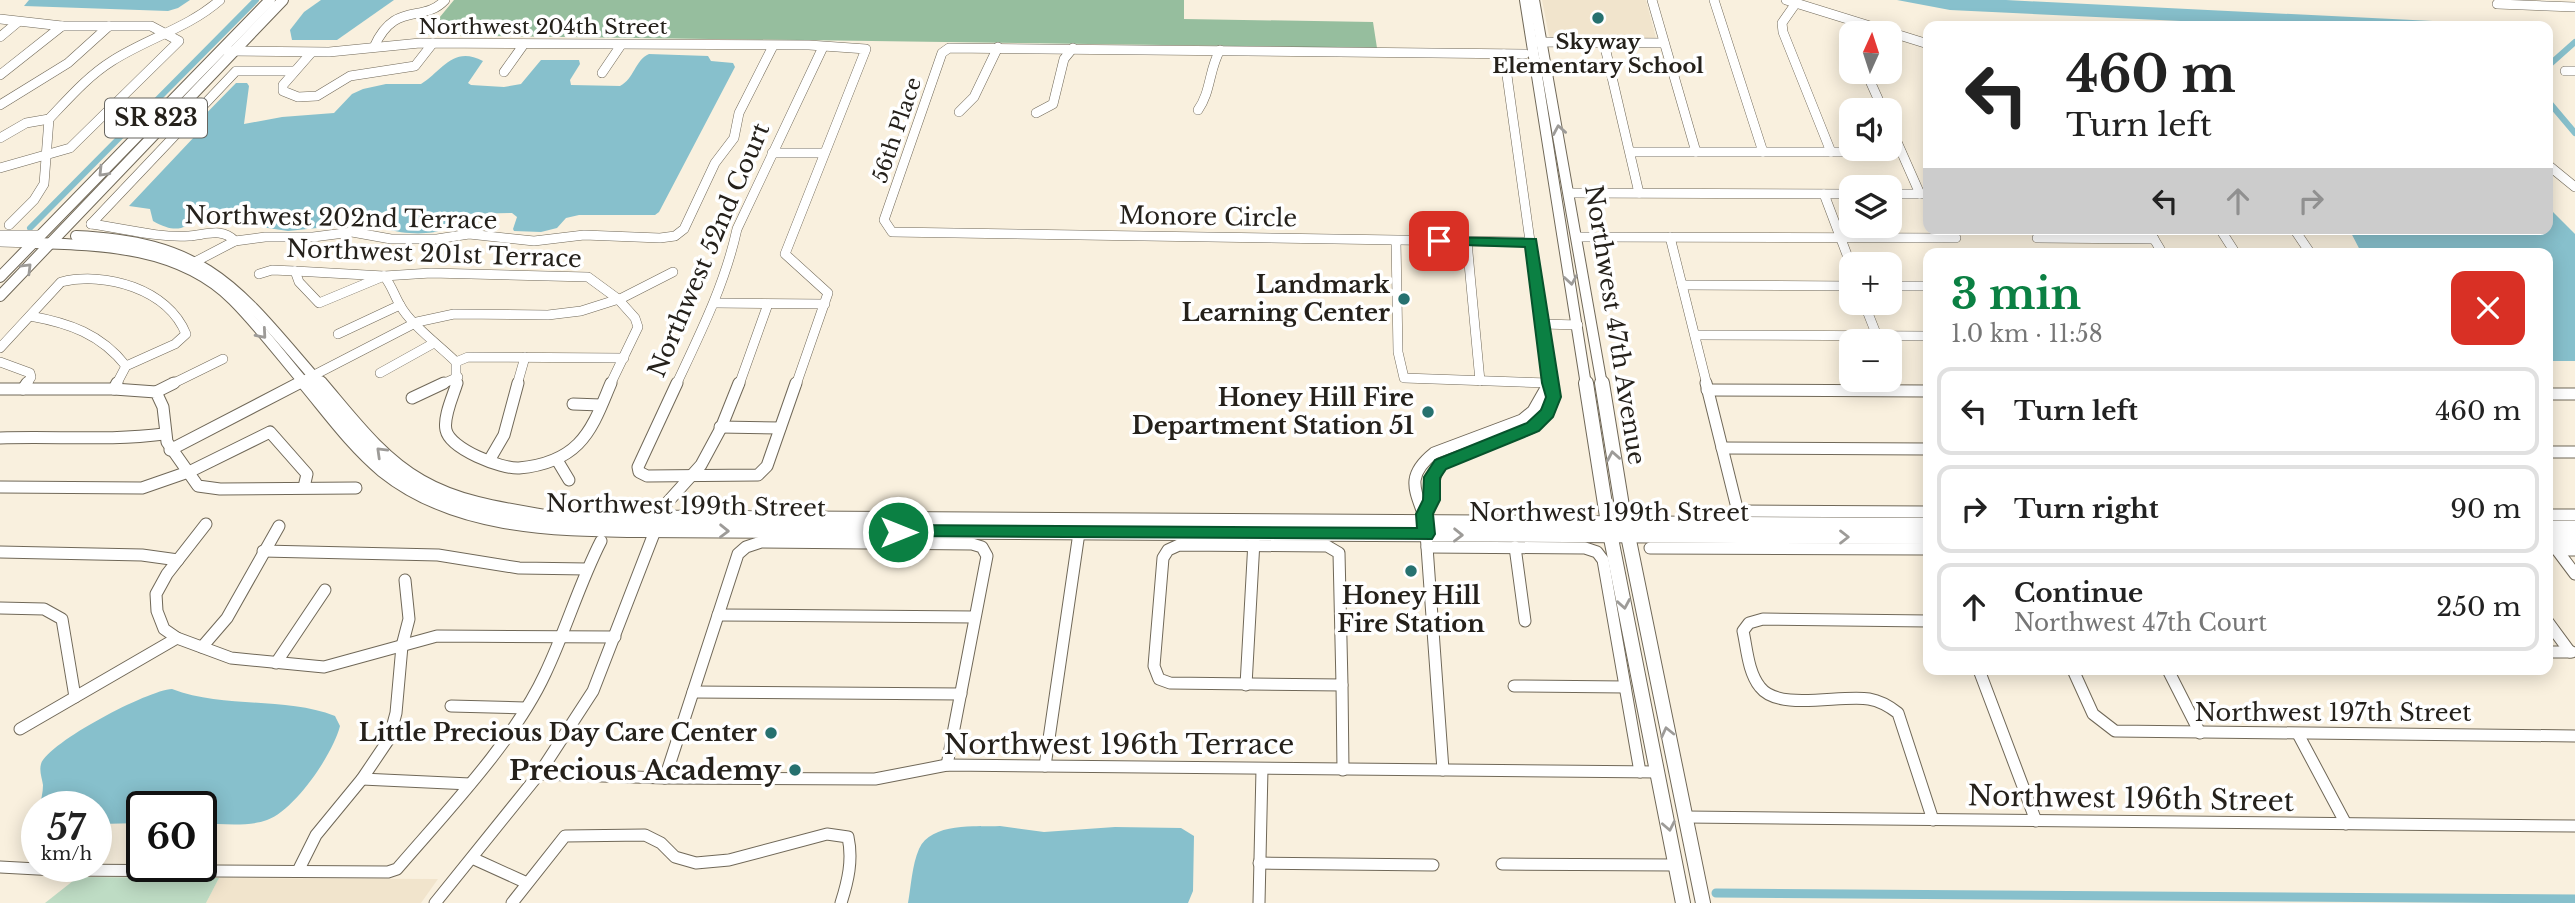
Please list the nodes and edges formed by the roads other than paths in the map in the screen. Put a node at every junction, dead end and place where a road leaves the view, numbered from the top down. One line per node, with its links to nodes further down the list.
1 (220, 0): 19 (street)
2 (270, 0): 35 (main road, SR 823)
3 (283, 0): 36 (main road, SR 823)
4 (445, 0): 30 (street)
5 (1525, 0): 22 (main road, Northwest 47th Avenue)
6 (1534, 0): 22 (main road, Northwest 47th Avenue)
7 (1652, 0): 26 (street)
8 (1714, 0): 52 (street)
9 (1786, 0): 10 (street)
10 (1796, 3): 15 (street); 53 (street)
11 (2515, 3): 12 (street); 13 (street)
12 (2497, 4)
13 (2575, 7)
14 (0, 19): 16 (street)
15 (1856, 21)
16 (18, 22): 17 (street); 21 (street)
17 (62, 26): 18 (street); 43 (street)
18 (108, 26): 19 (street); 44 (street)
19 (172, 34): 48 (street); 58 (street)
20 (1902, 36): 23 (street)
21 (0, 37)
22 (1537, 42): 25 (street); 61 (main road, Northwest 47th Avenue); 66 (main road, Northwest 47th Avenue, one-way to 22)
23 (1923, 42)
24 (433, 43): 27 (street, Northwest 204th Street); 30 (street, Northwest 204th Street); 40 (street)
25 (1604, 43): 26 (street); 50 (street)
26 (1664, 43): 51 (street)
27 (524, 44): 28 (street, Northwest 204th Street); 41 (street)
28 (621, 45): 29 (street, Northwest 204th Street); 42 (street)
29 (773, 46): 31 (street, Northwest 204th Street); 86 (street, Northwest 202nd Terrace)
30 (374, 47): 37 (street, Northwest 204th Street)
31 (823, 47): 56 (street, Northwest 52nd Court); 57 (street, Northwest 204th Street)
32 (998, 47): 33 (street); 46 (street); 73 (street, 56th Place)
33 (1073, 48): 34 (street); 47 (street)
34 (1220, 50): 38 (street); 45 (street)
35 (221, 51): 36 (street, Northwest 204th Street); 83 (main road, SR 823, one-way to 83)
36 (233, 51): 37 (street, Northwest 204th Street); 85 (main road, SR 823)
37 (311, 53): 40 (street)
38 (1504, 54): 39 (street); 90 (street)
39 (1525, 54)
40 (293, 71): 86 (street, Northwest 202nd Terrace)
41 (504, 72)
42 (602, 73)
43 (0, 75)
44 (0, 106)
45 (1198, 110)
46 (959, 112)
47 (1036, 113)
48 (49, 118): 49 (street); 58 (street)
49 (0, 138)
50 (1630, 152): 51 (street); 67 (street)
51 (1696, 152): 52 (street)
52 (1763, 152): 53 (street)
53 (1831, 152): 54 (street)
54 (1839, 152)
55 (1902, 152): 65 (street)
56 (772, 153): 57 (street); 105 (street, Northwest 52nd Court)
57 (824, 153): 107 (street)
58 (45, 157): 59 (street); 72 (street)
59 (0, 168)
60 (2553, 169): 63 (street)
61 (1555, 180): 66 (main road); 91 (main road, Northwest 47th Avenue)
62 (2553, 180): 63 (street)
63 (2566, 180): 64 (street)
64 (2575, 187)
65 (1923, 192)
66 (1570, 193): 67 (street); 77 (main road, Northwest 47th Avenue)
67 (1639, 193): 68 (street)
68 (1824, 194): 69 (street); 75 (street)
69 (1839, 194)
70 (1902, 194): 71 (street)
71 (1923, 194)
72 (9, 225)
73 (886, 227): 87 (street, Monore Circle)
74 (0, 234): 83 (street)
75 (1839, 234)
76 (2152, 235): 84 (street)
77 (1578, 237): 78 (street); 91 (main road); 127 (main road, Northwest 47th Avenue)
78 (1670, 237): 79 (street); 99 (street)
79 (1839, 237)
80 (1902, 238): 81 (street)
81 (1956, 238)
82 (2037, 238): 84 (street)
83 (37, 239): 85 (main road, Northwest 199th Street); 88 (street); 98 (main road, SR 823)
84 (2154, 239): 92 (street)
85 (56, 240): 93 (main road, Northwest 199th Street); 103 (main road, SR 823, one-way to 85)
86 (235, 241): 93 (street)
87 (1396, 241): 89 (street, Monore Circle); 131 (street)
88 (0, 242)
89 (1467, 242): 90 (street, Monore Circle); 131 (street)
90 (1531, 242): 111 (street)
91 (1565, 244): 112 (main road, Northwest 47th Avenue, one-way to 112)
92 (2159, 248)
93 (191, 264): 130 (main road, Northwest 199th Street)
94 (295, 271): 96 (street, Northwest 201st Terrace); 97 (street, Northwest 201st Terrace); 97 (street)
95 (673, 272): 104 (street)
96 (259, 274)
97 (384, 276): 104 (street, Northwest 201st Terrace); 108 (street)
98 (0, 277)
99 (1682, 285): 100 (street); 114 (street)
100 (1839, 286)
101 (1902, 286): 102 (street)
102 (1923, 286)
103 (0, 296)
104 (618, 299): 110 (street); 122 (street)
105 (713, 303): 106 (street); 159 (street, Northwest 52nd Court)
106 (768, 304): 107 (street); 145 (street)
107 (825, 304): 146 (street)
108 (400, 305): 110 (street); 113 (street)
109 (30, 316): 119 (street); 126 (street); 126 (street)
110 (417, 322): 118 (street); 130 (street)
111 (1543, 324): 112 (street); 132 (street)
112 (1578, 325): 120 (main road, Northwest 47th Avenue)
113 (338, 334)
114 (1695, 335): 115 (street); 136 (street)
115 (1839, 336)
116 (1902, 336): 117 (street)
117 (1923, 336)
118 (434, 343): 125 (street); 128 (street)
119 (0, 348)
120 (1582, 353): 127 (main road); 176 (main road, Northwest 47th Avenue)
121 (526, 357): 122 (street); 125 (street); 155 (street)
122 (624, 358): 143 (street)
123 (223, 359): 138 (street)
124 (0, 362): 134 (street)
125 (456, 362): 129 (street)
126 (126, 366): 135 (street)
127 (1599, 368): 177 (main road, Northwest 47th Avenue, one-way to 127)
128 (380, 373)
129 (458, 377): 141 (street); 155 (street)
130 (308, 379): 152 (street); 169 (main road, Northwest 199th Street)
131 (1480, 381): 132 (street)
132 (1549, 383): 144 (street); 148 (street)
133 (0, 389): 134 (street)
134 (23, 389): 135 (street)
135 (114, 389): 138 (street)
136 (1707, 390): 137 (street); 150 (street)
137 (1923, 391)
138 (156, 392): 147 (street)
139 (2553, 394): 140 (street)
140 (2575, 394)
141 (412, 398)
142 (573, 404): 143 (street)
143 (601, 405): 156 (street)
144 (1509, 425): 148 (street); 158 (street)
145 (720, 427): 146 (street); 159 (street)
146 (780, 428): 159 (street)
147 (164, 433): 149 (street); 152 (street)
148 (1518, 434): 160 (street)
149 (0, 438)
150 (1722, 448): 151 (street); 167 (street)
151 (1923, 449)
152 (170, 450): 157 (street)
153 (2553, 452): 154 (street)
154 (2575, 453)
155 (490, 459): 156 (street)
156 (557, 460): 161 (street)
157 (188, 474): 162 (street); 163 (street); 163 (street)
158 (1416, 474): 160 (street); 175 (street)
159 (691, 475): 169 (street)
160 (1432, 477): 175 (street)
161 (569, 480)
162 (0, 487)
163 (304, 487): 164 (street)
164 (356, 488)
165 (2553, 515): 166 (street)
166 (2575, 515)
167 (1740, 517): 173 (main road, Northwest 199th Street); 177 (main road, Northwest 199th Street)
168 (206, 524): 192 (street)
169 (657, 525): 178 (main road, Northwest 199th Street); 204 (street)
170 (279, 526): 190 (street)
171 (1080, 526): 178 (main road, Northwest 199th Street); 179 (main road, Northwest 199th Street); 228 (street)
172 (1923, 527): 177 (main road, Northwest 199th Street, one-way to 172)
173 (1923, 527)
174 (2575, 528): 180 (main road)
175 (1426, 529): 176 (main road, Northwest 199th Street); 179 (main road, Northwest 199th Street); 186 (street); 231 (street)
176 (1610, 530): 177 (main road, Northwest 199th Street); 233 (main road, Northwest 47th Avenue, one-way to 233)
177 (1627, 530): 238 (main road, Northwest 47th Avenue, one-way to 177)
178 (872, 531): 198 (street); 199 (street)
179 (1255, 534): 214 (street); 214 (street); 215 (street)
180 (2553, 538)
181 (2553, 539): 183 (main road)
182 (2553, 540): 189 (street)
183 (2575, 540)
184 (601, 541): 193 (street)
185 (2553, 543): 194 (street)
186 (1515, 547): 200 (street); 217 (street)
187 (1650, 548): 188 (street)
188 (1923, 549)
189 (2575, 550)
190 (263, 551): 193 (street); 207 (street)
191 (0, 552): 192 (street)
192 (178, 560): 205 (street)
193 (587, 569): 203 (street)
194 (2575, 574)
195 (405, 580): 206 (street)
196 (325, 590): 210 (street)
197 (0, 608): 220 (street)
198 (718, 615): 199 (street); 218 (street)
199 (974, 617): 219 (street)
200 (1525, 621)
201 (1923, 621): 240 (street)
202 (2553, 628): 209 (street)
203 (559, 636): 204 (street); 206 (street); 222 (street)
204 (615, 637): 234 (street)
205 (177, 638): 207 (street); 220 (street)
206 (402, 646): 210 (street); 236 (street)
207 (202, 647): 210 (street)
208 (2553, 652): 209 (street)
209 (2572, 652)
210 (276, 663)
211 (1981, 675): 241 (street)
212 (2075, 675): 224 (street, Northwest 197th Street)
213 (2171, 675): 224 (street)
214 (1246, 685): 215 (street)
215 (1342, 685): 230 (street)
216 (1514, 686): 217 (street)
217 (1625, 687): 232 (street)
218 (693, 692): 219 (street); 235 (street)
219 (961, 694): 227 (street)
220 (75, 697): 223 (street)
221 (451, 706): 222 (street)
222 (525, 708): 237 (street)
223 (20, 729)
224 (2200, 733): 225 (street, Northwest 197th Street)
225 (2298, 734): 226 (street, Northwest 197th Street); 242 (street)
226 (2575, 736)
227 (947, 765): 228 (street, Northwest 196th Terrace); 235 (street, Northwest 196th Terrace)
228 (1045, 766): 229 (street, Northwest 196th Terrace)
229 (1262, 769): 230 (street, Northwest 196th Terrace); 245 (street)
230 (1343, 770): 231 (street, Northwest 196th Terrace)
231 (1443, 771): 232 (street, Northwest 196th Terrace)
232 (1640, 772): 233 (street, Northwest 196th Terrace)
233 (1658, 772): 238 (main road); 248 (main road, Northwest 47th Avenue, one-way to 248)
234 (539, 774): 235 (street, Northwest 196th Terrace); 244 (street)
235 (665, 778)
236 (362, 779): 237 (street); 250 (street)
237 (470, 784): 250 (street)
238 (1680, 789): 239 (main road, Northwest 47th Avenue)
239 (1686, 817): 240 (street, Northwest 196th Street); 257 (main road, Northwest 47th Avenue)
240 (1933, 820): 241 (street, Northwest 196th Street)
241 (2036, 821): 242 (street, Northwest 196th Street)
242 (2346, 824): 243 (street, Northwest 196th Street)
243 (2575, 826)
244 (472, 858): 251 (street); 252 (street)
245 (1259, 863): 247 (street); 255 (street)
246 (1503, 864): 248 (street)
247 (1433, 865)
248 (1676, 865): 256 (main road, Northwest 47th Avenue)
249 (0, 867): 250 (street)
250 (298, 871)
251 (527, 883): 253 (street); 254 (street)
252 (435, 903)
253 (512, 903)
254 (841, 903)
255 (1259, 903)
256 (1684, 903)
257 (1703, 903)

